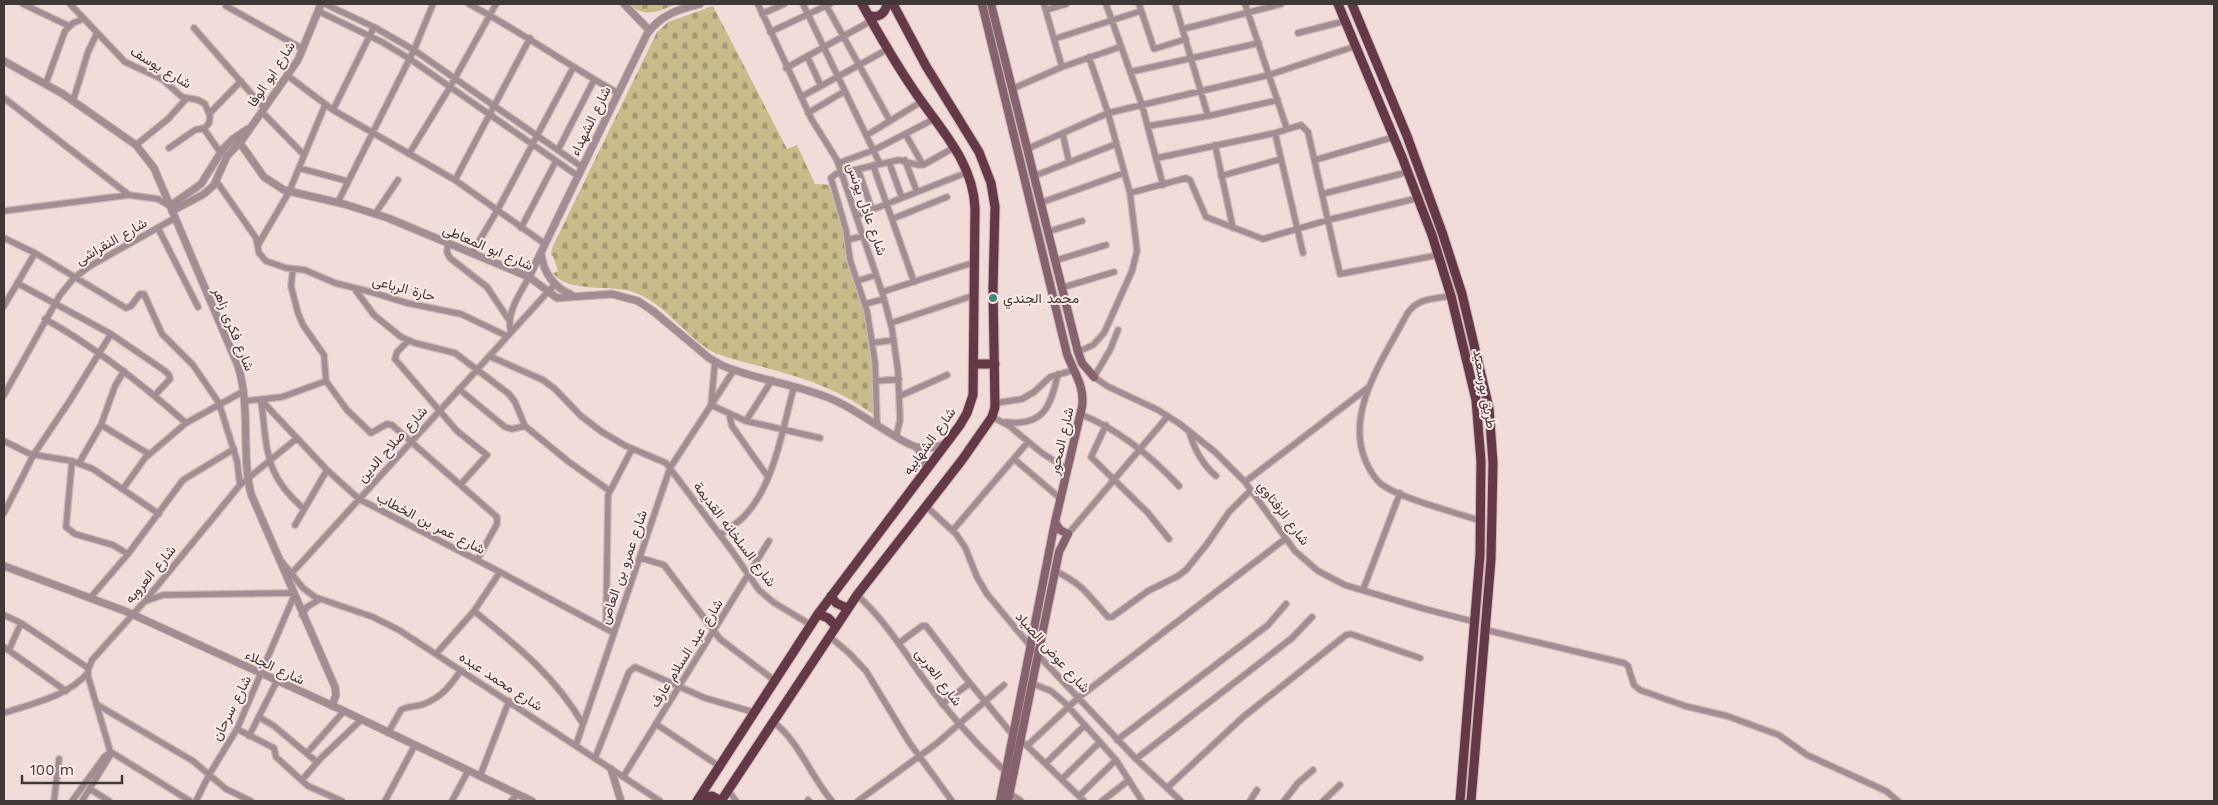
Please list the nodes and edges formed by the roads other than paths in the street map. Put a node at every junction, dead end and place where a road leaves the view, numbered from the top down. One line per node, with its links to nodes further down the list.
1 (23, 4): 25 (street)
2 (70, 4): 35 (street, شارع يوسف)
3 (433, 4): 57 (street)
4 (469, 4): 33 (street)
5 (496, 4): 33 (street)
6 (624, 4): 42 (street)
7 (700, 4): 42 (street, شارع الشهداء)
8 (758, 4): 31 (street, شارع عادل يونس)
9 (784, 4): 31 (street)
10 (803, 4): 32 (street)
11 (862, 4): 34 (highway, شارع الشهابيه)
12 (887, 4): 34 (highway)
13 (893, 4): 228 (highway)
14 (982, 4): 100 (main road, شارع المحور)
15 (991, 4): 77 (main road)
16 (1066, 4): 28 (street)
17 (1106, 4): 36 (street)
18 (1139, 4): 29 (street)
19 (1176, 4): 41 (street)
20 (1245, 4): 30 (street)
21 (1277, 4): 30 (street)
22 (1338, 4): 37 (highway, طريق بورسعيد)
23 (1352, 4): 342 (highway, طريق بورسعيد)
24 (828, 5): 32 (street); 47 (street)
25 (38, 6): 38 (street)
26 (226, 6): 55 (street)
27 (322, 6): 39 (street); 46 (street); 55 (street, شارع ابو الوفا)
28 (1045, 7): 49 (street)
29 (1141, 11): 36 (street); 50 (street)
30 (1248, 13): 41 (street); 51 (street)
31 (762, 14): 43 (street, شارع عادل يونس)
32 (808, 14): 43 (street); 53 (street)
33 (489, 15): 48 (street); 70 (street)
34 (869, 18): 47 (street); 56 (highway, شارع الشهابيه)
35 (83, 19): 38 (street); 44 (street, شارع يوسف)
36 (1111, 20): 49 (street); 54 (street)
37 (1345, 20): 45 (street); 52 (highway, طريق بورسعيد)
38 (69, 26): 74 (street)
39 (374, 27): 46 (street); 57 (street)
40 (194, 28): 73 (street)
41 (1183, 29): 50 (street)
42 (649, 30): 80 (street, شارع الشهداء)
43 (770, 32): 66 (street, شارع عادل يونس)
44 (97, 33): 83 (street, شارع يوسف); 85 (street)
45 (1298, 33)
46 (370, 36): 60 (street); 91 (street)
47 (842, 37): 53 (street); 63 (street)
48 (530, 38): 65 (street); 87 (street)
49 (1054, 39): 64 (street)
50 (1186, 39): 61 (street)
51 (1259, 43): 61 (street); 68 (street)
52 (1356, 46): 68 (street); 111 (highway, طريق بورسعيد)
53 (824, 47): 58 (street); 71 (street)
54 (1120, 47): 59 (street); 67 (street)
55 (303, 49): 69 (street, شارع ابو الوفا)
56 (888, 49): 63 (street); 86 (highway, شارع الشهابيه)
57 (414, 50): 60 (street); 70 (street)
58 (807, 56): 66 (street); 76 (street)
59 (1089, 57): 64 (street); 94 (street)
60 (410, 58): 75 (street); 105 (street)
61 (1192, 59): 67 (street); 79 (street)
62 (4, 61): 74 (street, شارع فكرى زاهر)
63 (859, 66): 71 (street); 98 (street)
64 (1062, 67): 77 (street)
65 (573, 68): 72 (street); 109 (street)
66 (786, 68): 82 (street, شارع عادل يونس)
67 (1130, 72): 88 (street)
68 (1269, 75): 79 (street); 84 (street)
69 (288, 76): 89 (street); 90 (street, شارع ابو الوفا)
70 (454, 77): 75 (street); 87 (street)
71 (838, 77): 76 (street); 78 (street)
72 (594, 80): 80 (street); 119 (street)
73 (241, 81): 90 (street); 92 (street)
74 (46, 84): 85 (street, شارع فكرى زاهر)
75 (450, 86): 95 (street); 123 (street)
76 (822, 86): 82 (street)
77 (1012, 89): 99 (main road)
78 (845, 92): 93 (street); 110 (street)
79 (1202, 92): 88 (street); 96 (street)
80 (618, 94): 136 (street, شارع الشهداء)
81 (4, 98): 155 (street)
82 (800, 98): 93 (street, شارع عادل يونس)
83 (186, 99): 92 (street, شارع يوسف); 115 (street)
84 (1278, 100): 96 (street); 104 (street)
85 (74, 101): 115 (street, شارع فكرى زاهر)
86 (921, 102): 97 (highway, شارع الشهابيه); 98 (street)
87 (494, 104): 95 (street); 109 (street)
88 (1142, 104): 94 (street); 101 (street)
89 (325, 105): 91 (street); 124 (street)
90 (263, 110): 103 (street, شارع ابو الوفا); 124 (street)
91 (334, 110): 105 (street)
92 (210, 113): 102 (street)
93 (808, 113): 132 (street, شارع عادل يونس)
94 (1108, 113): 107 (street); 114 (street)
95 (489, 114): 113 (street); 147 (street)
96 (1208, 116): 101 (street)
97 (934, 120): 108 (street); 117 (highway, شارع الشهابيه)
98 (890, 121): 110 (street)
99 (1020, 123): 100 (main road); 121 (main road)
100 (1011, 125): 205 (main road, شارع المحور)
101 (1148, 126): 125 (street)
102 (204, 128): 118 (street); 122 (street)
103 (248, 129): 112 (street, شارع ابو الوفا); 122 (street, شارع ابو الوفا)
104 (1287, 130): 106 (street); 128 (street)
105 (371, 133): 123 (street); 148 (street)
106 (1276, 133): 116 (street); 126 (street)
107 (1063, 134): 121 (street); 131 (street)
108 (906, 135): 120 (street); 135 (street)
109 (537, 136): 113 (street); 119 (street)
110 (867, 136): 120 (street)
111 (1394, 137): 128 (street); 141 (highway, طريق بورسعيد)
112 (240, 143): 149 (street, شارع ابو الوفا); 151 (street, شارع ابو المعاطى)
113 (533, 144): 129 (street); 165 (street)
114 (1116, 144): 131 (street); 142 (street)
115 (136, 145): 167 (street, شارع فكرى زاهر)
116 (1215, 145): 125 (street); 145 (street)
117 (955, 147): 135 (street); 140 (highway, شارع الشهابيه)
118 (169, 148)
119 (558, 150): 136 (street)
120 (874, 150): 132 (street); 133 (street)
121 (1027, 150): 144 (main road)
122 (220, 152): 167 (street, شارع ابو الوفا)
123 (409, 154): 147 (street)
124 (304, 155): 137 (street)
125 (1157, 158): 150 (street)
126 (1282, 159): 145 (street); 176 (street)
127 (905, 160): 130 (street); 135 (street); 152 (street)
128 (1315, 160): 154 (street)
129 (556, 161): 143 (street); 174 (street)
130 (889, 162): 133 (street); 157 (street)
131 (1069, 162): 144 (street)
132 (839, 163): 139 (street, شارع عادل يونس)
133 (880, 164): 134 (street)
134 (872, 165): 138 (street); 162 (street)
135 (922, 165)
136 (582, 167): 143 (street, شارع الشهداء)
137 (299, 168): 148 (street); 151 (street)
138 (858, 169): 139 (street); 164 (street)
139 (841, 172): 159 (street, شارع عادل يونس); 163 (street)
140 (968, 172): 152 (street); 191 (highway, شارع الشهابيه)
141 (1408, 172): 154 (street); 158 (highway, طريق بورسعيد)
142 (1124, 173): 153 (street); 161 (street)
143 (578, 176): 182 (street, شارع الشهداء)
144 (1034, 176): 161 (main road)
145 (1221, 176): 175 (street)
146 (398, 180): 168 (street)
147 (455, 180): 165 (street)
148 (347, 181): 160 (street)
149 (217, 182): 167 (street); 183 (street)
150 (1163, 185): 153 (street); 175 (street)
151 (289, 192): 160 (street, شارع ابو المعاطى); 183 (street)
152 (917, 192): 157 (street)
153 (1130, 193): 224 (street)
154 (1322, 194): 171 (street)
155 (129, 195): 166 (street); 167 (street)
156 (947, 197): 170 (street)
157 (902, 198): 162 (street)
158 (1418, 198): 171 (street); 189 (highway, طريق بورسعيد)
159 (851, 201): 163 (street); 169 (street, شارع عادل يونس)
160 (338, 202): 168 (street, شارع ابو المعاطى)
161 (1040, 203): 177 (main road)
162 (887, 204): 164 (street); 170 (street)
163 (839, 205): 180 (street)
164 (872, 210): 169 (street)
165 (497, 211): 174 (street); 187 (street)
166 (4, 212)
167 (172, 212): 173 (street, شارع النقراشى); 243 (street, شارع فكرى زاهر)
168 (376, 214): 181 (street, شارع ابو المعاطى)
169 (856, 216): 178 (street, شارع عادل يونس)
170 (892, 219): 198 (street)
171 (1328, 220): 176 (street); 189 (street)
172 (1082, 221): 177 (street)
173 (158, 228): 196 (street, شارع النقراشى); 213 (street)
174 (521, 228): 182 (street)
175 (1233, 228): 176 (street)
176 (1297, 228): 188 (street)
177 (1048, 232): 190 (main road)
178 (863, 236): 180 (street); 194 (street, شارع عادل يونس)
179 (4, 238): 186 (street)
180 (847, 240): 197 (street)
181 (448, 243): 187 (street, شارع ابو المعاطى); 215 (street)
182 (545, 244): 185 (street, شارع الشهداء)
183 (258, 245): 192 (street, حارة الرباعى)
184 (1106, 245): 190 (street)
185 (540, 252): 195 (street, شارع الشهداء); 200 (street)
186 (35, 253): 196 (street); 199 (street)
187 (472, 253): 195 (street, شارع ابو المعاطى)
188 (1303, 253)
189 (1438, 255): 208 (highway, طريق بورسعيد)
190 (1054, 261): 202 (main road)
191 (975, 262): 198 (street); 206 (highway, شارع الشهابيه)
192 (292, 269): 201 (street, حارة الرباعى); 238 (street)
193 (1114, 272): 202 (street)
194 (876, 274): 197 (street); 204 (street, شارع عادل يونس)
195 (529, 277): 203 (street, شارع ابو المعاطى); 215 (street)
196 (74, 278): 210 (street, شارع النقراشى); 249 (street)
197 (856, 281): 211 (street)
198 (914, 282): 204 (street)
199 (17, 283): 210 (street); 212 (street)
200 (554, 284): 203 (street, شارع صلاح الدين); 207 (street)
201 (354, 288): 219 (street, حارة الرباعى); 221 (street)
202 (1062, 288): 205 (main road); 224 (main road)
203 (547, 292): 207 (street, شارع ابو المعاطى); 219 (street, شارع صلاح الدين)
204 (882, 292): 209 (street, شارع عادل يونس)
205 (1052, 292): 231 (main road, شارع المحور)
206 (975, 295): 216 (street); 227 (highway, شارع الشهابيه)
207 (572, 296): 226 (street, شارع ابو المعاطى)
208 (1451, 296): 240 (street); 304 (highway, طريق بورسعيد)
209 (884, 299): 211 (street); 216 (street, شارع عادل يونس)
210 (54, 304): 214 (street, شارع النقراشى); 218 (street)
211 (865, 304): 222 (street)
212 (4, 306)
213 (198, 307)
214 (46, 319): 223 (street); 244 (street, شارع النقراشى)
215 (509, 320): 219 (street)
216 (891, 323): 220 (street, شارع عادل يونس)
217 (1118, 330): 235 (street)
218 (111, 334): 223 (street); 245 (street)
219 (509, 334): 225 (street, شارع صلاح الدين)
220 (894, 340): 222 (street); 237 (street, شارع عادل يونس)
221 (408, 341): 229 (street); 252 (street)
222 (872, 343): 239 (street)
223 (99, 352): 232 (street); 277 (street)
224 (1078, 352): 235 (main road)
225 (489, 356): 229 (street, شارع صلاح الدين); 274 (street)
226 (715, 362): 230 (street, شارع ابو المعاطى); 251 (street, شارع عمرو بن العاص)
227 (975, 364): 228 (highway); 271 (highway, شارع الشهابيه)
228 (995, 364): 250 (highway)
229 (477, 369): 242 (street, شارع صلاح الدين); 263 (street)
230 (734, 370): 236 (street, شارع ابو المعاطى); 251 (street, شارع عمرو بن العاص)
231 (1074, 370): 233 (street); 254 (main road, شارع المحور)
232 (124, 371): 245 (street); 262 (street)
233 (1058, 374): 250 (street); 258 (street)
234 (947, 375): 246 (street)
235 (1094, 377): 256 (street, شارع الزفتاوي)
236 (772, 380): 241 (street, شارع ابو المعاطى); 257 (street)
237 (899, 380): 239 (street); 246 (street, شارع عادل يونس)
238 (326, 381): 248 (street); 270 (street)
239 (876, 381): 260 (street)
240 (1370, 385): 290 (street); 297 (street)
241 (794, 386): 260 (street, شارع ابو المعاطى); 264 (street)
242 (459, 389): 252 (street, شارع صلاح الدين); 263 (street)
243 (244, 391): 247 (street, شارع فكرى زاهر); 249 (street)
244 (4, 394)
245 (154, 395): 259 (street)
246 (900, 396): 267 (street, شارع عادل يونس)
247 (245, 401): 248 (street); 288 (street, شارع فكرى زاهر)
248 (262, 401): 268 (street, شارع عمر بن الخطاب); 280 (street)
249 (219, 403): 259 (street); 273 (street)
250 (996, 403): 255 (highway)
251 (711, 405): 253 (street); 282 (street, شارع عمرو بن العاص)
252 (440, 410): 270 (street, شارع صلاح الدين); 291 (street)
253 (729, 414): 257 (street); 287 (street)
254 (1080, 414): 261 (street); 283 (main road, شارع المحور)
255 (992, 416): 258 (street); 300 (highway)
256 (1168, 416): 265 (street, شارع الزفتاوي); 276 (street)
257 (746, 421): 264 (street)
258 (1004, 422): 272 (street)
259 (186, 423): 278 (street)
260 (877, 425): 267 (street, شارع ابو المعاطى)
261 (1106, 425): 276 (street); 289 (street)
262 (101, 426): 278 (street); 281 (street)
263 (525, 426): 296 (street)
264 (782, 429): 266 (street); 287 (street)
265 (1189, 431): 286 (street); 290 (street, شارع الزفتاوي)
266 (820, 438)
267 (896, 438): 275 (street, شارع ابو المعاطى)
268 (296, 439): 280 (street, شارع العروبه); 284 (street, شارع عمر بن الخطاب)
269 (4, 441): 277 (street)
270 (411, 441): 291 (street); 299 (street, شارع صلاح الدين)
271 (947, 442): 275 (street); 285 (highway, شارع الشهابيه)
272 (1028, 442): 279 (street); 283 (street)
273 (234, 449): 292 (street); 303 (street)
274 (632, 449): 282 (street); 296 (street)
275 (918, 449): 285 (street)
276 (1140, 450): 289 (street); 293 (street)
277 (34, 454): 281 (street); 302 (street)
278 (149, 454): 294 (street)
279 (1014, 459): 298 (street); 307 (street)
280 (270, 460): 288 (street, شارع العروبه); 301 (street)
281 (75, 462): 294 (street); 313 (street)
282 (670, 468): 309 (street, شارع السلخانه القديمة); 314 (street, شارع عمرو بن العاص)
283 (1068, 469): 298 (main road, شارع المحور)
284 (327, 470): 299 (street, شارع عمر بن الخطاب); 301 (street)
285 (924, 472): 325 (highway, شارع الشهابيه)
286 (1216, 476)
287 (768, 477): 309 (street)
288 (248, 478): 292 (street, شارع العروبه); 316 (street, شارع فكرى زاهر)
289 (1113, 478): 308 (street); 310 (street)
290 (1245, 482): 295 (street, شارع الزفتاوي)
291 (461, 484): 315 (street)
292 (240, 485): 328 (street, شارع العروبه)
293 (1178, 486)
294 (123, 489): 303 (street)
295 (1251, 490): 311 (street, شارع الزفتاوي); 318 (street)
296 (610, 491): 341 (street)
297 (1400, 493): 304 (street); 322 (street)
298 (1061, 498): 305 (main road, شارع المحور)
299 (359, 499): 315 (street, شارع عمر بن الخطاب); 320 (street, شارع صلاح الدين)
300 (926, 506): 307 (street, شارع عوض الصياد); 324 (highway)
301 (304, 509): 306 (street)
302 (4, 513)
303 (159, 514): 313 (street)
304 (1481, 521): 337 (highway, طريق بورسعيد)
305 (1055, 522): 308 (main road); 347 (main road, شارع المحور)
306 (295, 525)
307 (953, 530): 347 (street, شارع عوض الصياد)
308 (1068, 534): 318 (main road, شارع المحور)
309 (720, 535): 321 (street, شارع السلخانه القديمة)
310 (1169, 539)
311 (1286, 539): 322 (street, شارع الزفتاوي); 362 (street)
312 (769, 541): 321 (street, شارع عبد السلام عارف)
313 (128, 554): 326 (street)
314 (640, 558): 343 (street); 344 (street, شارع عمرو بن العاص)
315 (477, 560): 319 (street, شارع عمر بن الخطاب)
316 (281, 561): 320 (street, شارع محمد عبده); 323 (street, شارع فكرى زاهر)
317 (4, 566): 326 (street, شارع الجلاء)
318 (1055, 571): 350 (main road, شارع المحور)
319 (500, 572): 331 (street); 341 (street, شارع عمر بن الخطاب)
320 (292, 573): 327 (street, شارع محمد عبده)
321 (748, 575): 339 (street, شارع السلخانه القديمة); 343 (street, شارع عبد السلام عارف)
322 (1363, 590): 337 (street, شارع الزفتاوي)
323 (294, 595): 328 (street); 335 (street, شارع فكرى زاهر); 354 (street, شارع سرحان)
324 (857, 595): 330 (highway); 346 (street, شارع العربى)
325 (830, 596): 330 (highway); 332 (highway, شارع الشهابيه)
326 (91, 597): 334 (street, شارع الجلاء)
327 (320, 599): 335 (street); 349 (street, شارع محمد عبده)
328 (144, 602): 334 (street, شارع العروبه)
329 (1286, 604): 384 (street)
330 (847, 608): 340 (highway)
331 (474, 611): 349 (street); 375 (street)
332 (818, 614): 339 (highway, شارع الشهابيه); 340 (highway)
333 (4, 615): 338 (street)
334 (132, 615): 352 (street, شارع العروبه); 354 (street, شارع الجلاء)
335 (302, 615): 367 (street, شارع فكرى زاهر)
336 (1312, 618): 394 (street)
337 (1476, 622): 447 (highway, طريق بورسعيد)
338 (21, 623): 348 (street); 352 (street)
339 (811, 625): 355 (highway, شارع الشهابيه)
340 (836, 626): 345 (highway)
341 (606, 628): 344 (street, شارع عمر بن الخطاب)
342 (1486, 630): 448 (highway, طريق بورسعيد); 449 (street)
343 (713, 632): 355 (street); 360 (street, شارع عبد السلام عارف)
344 (614, 633): 375 (street, شارع عمرو بن العاص)
345 (829, 636): 374 (highway); 392 (street)
346 (899, 643): 357 (street); 366 (street, شارع العربى)
347 (1030, 646): 350 (street, شارع عوض الصياد); 378 (main road, شارع المحور)
348 (6, 648): 361 (street)
349 (436, 654): 353 (street, شارع محمد عبده)
350 (1037, 654): 358 (main road, شارع المحور); 362 (street, شارع عوض الصياد)
351 (1420, 658): 411 (street)
352 (88, 670): 361 (street, شارع العروبه); 365 (street)
353 (461, 670): 363 (street, شارع محمد عبده); 381 (street)
354 (262, 674): 356 (street, شارع الجلاء); 380 (street, شارع سرحان)
355 (774, 680): 370 (highway, شارع الشهابيه)
356 (278, 681): 367 (street, شارع الجلاء); 372 (street)
357 (970, 683): 364 (street); 366 (street)
358 (1031, 683): 368 (street); 378 (main road, شارع المحور)
359 (1004, 685): 364 (street)
360 (679, 687): 370 (street); 376 (street, شارع عبد السلام عارف); 393 (street)
361 (66, 691): 371 (street, شارع العروبه)
362 (1078, 698): 368 (street); 384 (street, شارع عوض الصياد)
363 (509, 701): 388 (street, شارع محمد عبده); 405 (street)
364 (985, 702): 377 (street); 382 (street)
365 (96, 704): 390 (street); 404 (street)
366 (942, 704): 377 (street, شارع العربى)
367 (332, 706): 369 (street, شارع الجلاء)
368 (1068, 707): 379 (street); 389 (street)
369 (344, 712): 373 (street, شارع الجلاء); 391 (street)
370 (753, 712): 399 (highway, شارع الشهابيه)
371 (4, 713)
372 (259, 717): 383 (street); 391 (street)
373 (361, 720): 381 (street, شارع الجلاء); 397 (street)
374 (773, 722): 413 (highway); 435 (street)
375 (583, 724): 388 (street, شارع عمرو بن العاص)
376 (656, 724): 399 (street); 406 (street, شارع عبد السلام عارف)
377 (960, 724): 392 (street); 403 (street, شارع العربى)
378 (1018, 725): 382 (main road, شارع المحور); 385 (main road, شارع المحور)
379 (1085, 725): 386 (street); 398 (street)
380 (237, 729): 383 (street); 404 (street, شارع سرحان)
381 (388, 733): 387 (street, شارع الجلاء)
382 (1012, 734): 403 (main road, شارع المحور)
383 (249, 736): 408 (street)
384 (1117, 740): 394 (street, شارع عوض الصياد)
385 (1019, 741): 389 (street); 417 (main road, شارع المحور)
386 (1100, 742): 396 (street); 407 (street)
387 (415, 745): 402 (street, شارع الجلاء); 427 (street)
388 (576, 745): 393 (street, شارع محمد عبده)
389 (1028, 745): 398 (street)
390 (111, 752): 412 (street); 420 (street); 423 (street)
391 (307, 754): 397 (street)
392 (919, 757): 436 (street); 437 (street)
393 (595, 758): 400 (street, شارع محمد عبده)
394 (1136, 759): 411 (street, شارع عوض الصياد)
395 (59, 760): 419 (street)
396 (1116, 760): 409 (street); 416 (street)
397 (317, 762): 408 (street)
398 (1046, 763): 407 (street)
399 (719, 766): 418 (highway, شارع الشهابيه)
400 (611, 769): 406 (street, شارع محمد عبده); 431 (street)
401 (1313, 770): 445 (street)
402 (468, 771): 405 (street, شارع الجلاء); 428 (street)
403 (1005, 771): 438 (main road, شارع المحور)
404 (209, 775): 424 (street, شارع سرحان); 425 (street)
405 (480, 776): 415 (street, شارع الجلاء)
406 (623, 777): 432 (street, شارع محمد عبده)
407 (1062, 779): 416 (street)
408 (302, 780): 426 (street)
409 (1129, 780): 441 (street); 442 (street)
410 (1340, 786): 446 (street)
411 (1167, 788): 443 (street, شارع عوض الصياد)
412 (90, 789): 421 (street); 422 (street)
413 (728, 790): 433 (highway); 434 (street)
414 (1257, 790): 444 (street)
415 (518, 795): 429 (street); 430 (street, شارع الجلاء)
416 (1079, 796): 440 (street)
417 (1008, 797): 439 (street)
418 (698, 800): 433 (highway)
419 (54, 801)
420 (72, 801)
421 (82, 801)
422 (109, 801)
423 (190, 801)
424 (196, 801)
425 (251, 801)
426 (342, 801)
427 (385, 801)
428 (452, 801)
429 (510, 801)
430 (532, 801)
431 (621, 801)
432 (660, 801)
433 (721, 801)
434 (736, 801)
435 (832, 801)
436 (858, 801)
437 (952, 801)
438 (1000, 801)
439 (1021, 801)
440 (1084, 801)
441 (1102, 801)
442 (1141, 801)
443 (1181, 801)
444 (1250, 801)
445 (1284, 801)
446 (1323, 801)
447 (1460, 801)
448 (1470, 801)
449 (1898, 801)

